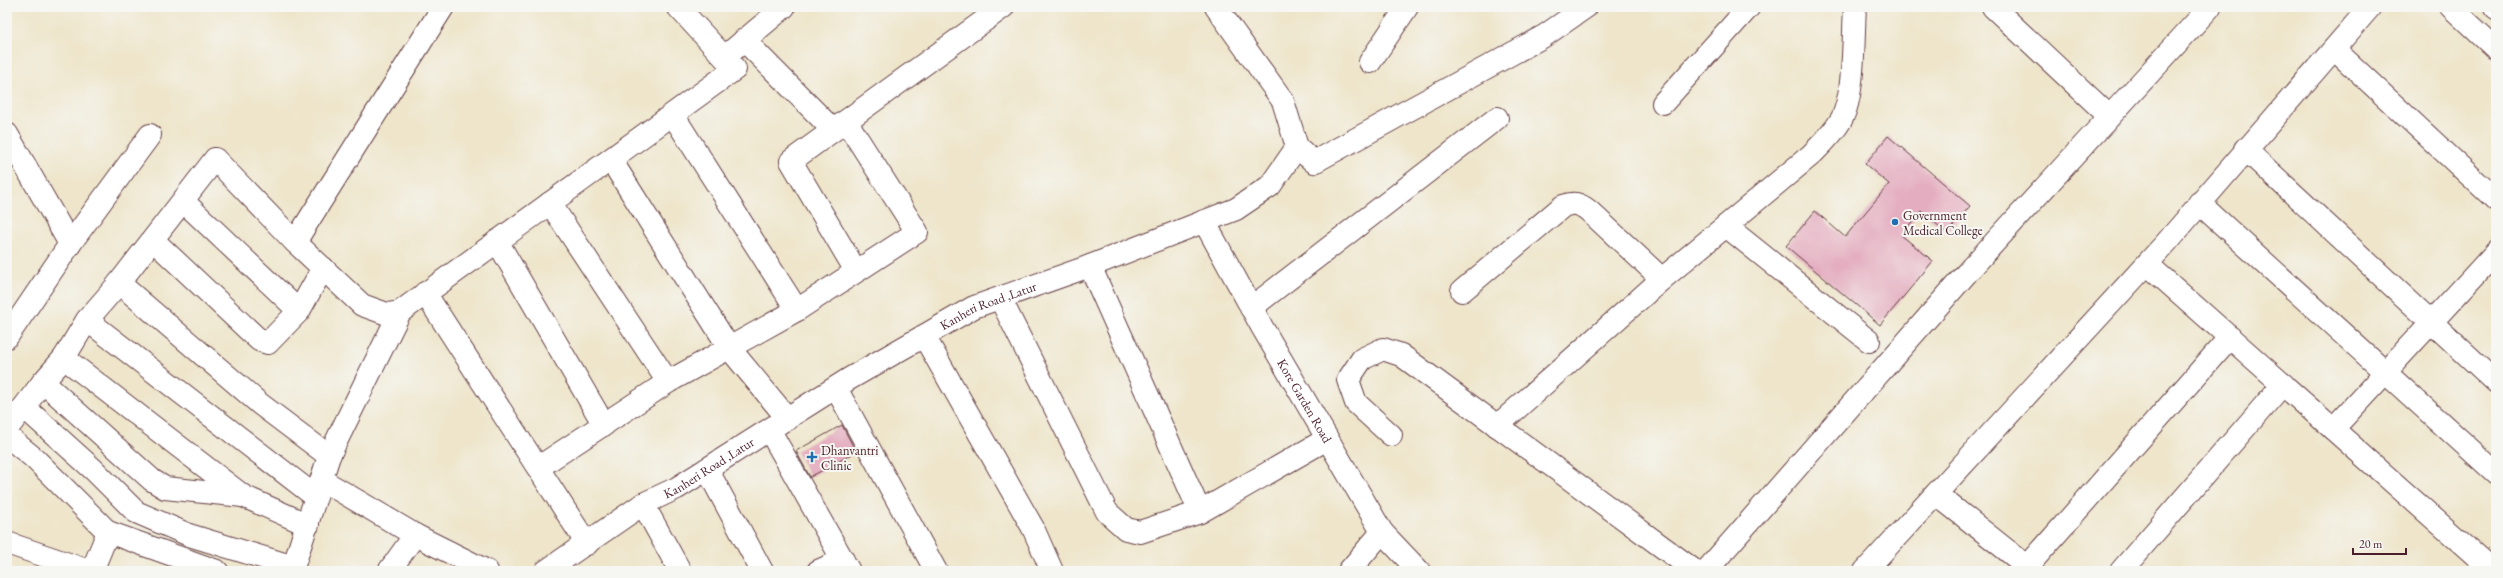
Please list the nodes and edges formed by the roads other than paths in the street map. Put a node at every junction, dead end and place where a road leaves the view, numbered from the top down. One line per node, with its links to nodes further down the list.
1 (443, 7): 37 (street)
2 (678, 7): 17 (street)
3 (784, 7): 14 (street)
4 (1003, 7): 23 (street)
5 (1216, 7): 26 (street)
6 (1407, 7): 18 (street)
7 (1586, 7): 26 (street)
8 (1749, 7): 19 (street)
9 (1855, 7): 34 (street)
10 (1993, 7): 21 (street)
11 (2210, 7): 21 (street)
12 (2370, 7): 15 (street)
13 (2451, 7): 16 (street)
14 (744, 40): 17 (street); 23 (street)
15 (2334, 49): 27 (street); 29 (street)
16 (2496, 49)
17 (724, 57): 20 (street)
18 (1370, 62)
19 (1663, 103)
20 (673, 116): 28 (street); 50 (street)
21 (2109, 116): 109 (street)
22 (1497, 118): 49 (street)
23 (840, 126): 43 (street); 43 (street)
24 (7, 134): 38 (street)
25 (150, 135): 38 (street)
26 (1297, 146): 33 (street, Kanheri Road ,Latur)
27 (2245, 149): 32 (street); 54 (street)
28 (611, 160): 31 (street); 59 (street)
29 (2496, 200)
30 (183, 201): 35 (street); 37 (street); 51 (street)
31 (550, 203): 36 (street); 63 (street)
32 (2200, 203): 40 (street); 61 (street)
33 (1204, 220): 41 (street, Kanheri Road ,Latur); 49 (street, Kore Garden Road)
34 (1726, 226): 44 (street); 58 (street)
35 (153, 240): 45 (street); 51 (street)
36 (497, 241): 47 (street); 69 (street)
37 (295, 242): 42 (street)
38 (70, 244): 57 (street)
39 (2496, 252): 54 (street)
40 (2147, 264): 56 (street); 81 (street)
41 (1090, 266): 48 (street, Kanheri Road ,Latur); 84 (street)
42 (323, 268): 51 (street); 52 (street)
43 (856, 271): 50 (street)
44 (1662, 279): 46 (street); 70 (street)
45 (119, 283): 53 (street); 76 (street)
46 (1462, 291)
47 (425, 293): 52 (street); 77 (street)
48 (1000, 298): 55 (street, Kanheri Road ,Latur); 84 (street)
49 (1251, 308): 75 (street, Kore Garden Road)
50 (797, 310): 59 (street)
51 (299, 311)
52 (400, 312): 76 (street)
53 (87, 320): 60 (street); 80 (street)
54 (2432, 323): 61 (street); 64 (street)
55 (924, 336): 66 (street, Kanheri Road ,Latur); 105 (street)
56 (2230, 337): 65 (street); 95 (street)
57 (7, 338)
58 (1868, 341)
59 (730, 348): 63 (street); 68 (street)
60 (64, 358): 62 (street); 82 (street)
61 (2386, 372): 72 (street); 79 (street)
62 (43, 382): 67 (street); 82 (street)
63 (668, 382): 69 (street)
64 (2496, 382)
65 (2283, 384): 72 (street); 111 (street)
66 (836, 388): 68 (street, Kanheri Road ,Latur); 104 (street)
67 (24, 407): 71 (street); 88 (street)
68 (779, 425): 78 (street, Kanheri Road ,Latur); 93 (street)
69 (604, 426): 77 (street)
70 (1497, 426): 73 (street); 108 (street)
71 (7, 429)
72 (2333, 429): 112 (street)
73 (1391, 435)
74 (7, 436): 86 (street)
75 (1327, 439): 84 (street); 87 (street, Kore Garden Road)
76 (329, 456): 80 (street)
77 (538, 466): 91 (street)
78 (707, 469): 83 (street, Kanheri Road ,Latur); 102 (street)
79 (2496, 472)
80 (319, 489): 85 (street); 89 (street)
81 (1936, 494): 95 (street); 110 (street)
82 (243, 496): 85 (street)
83 (643, 504): 91 (street, Kanheri Road ,Latur); 101 (street)
84 (1200, 512)
85 (308, 525): 94 (street)
86 (108, 532): 92 (street); 96 (street)
87 (1382, 532): 106 (street); 107 (street, Kore Garden Road)
88 (189, 535): 92 (street); 94 (street)
89 (415, 535): 98 (street); 99 (street)
90 (7, 543): 96 (street)
91 (579, 557): 100 (street, Kanheri Road ,Latur)
92 (176, 565): 97 (street)
93 (846, 565): 103 (street)
94 (293, 569)
95 (2030, 569)
96 (91, 571)
97 (217, 571)
98 (389, 571)
99 (487, 571)
100 (546, 571)
101 (680, 571)
102 (762, 571)
103 (818, 571)
104 (936, 571)
105 (1052, 571)
106 (1349, 571)
107 (1419, 571)
108 (1696, 571)
109 (1706, 571)
110 (1865, 571)
111 (2121, 571)
112 (2493, 571)

